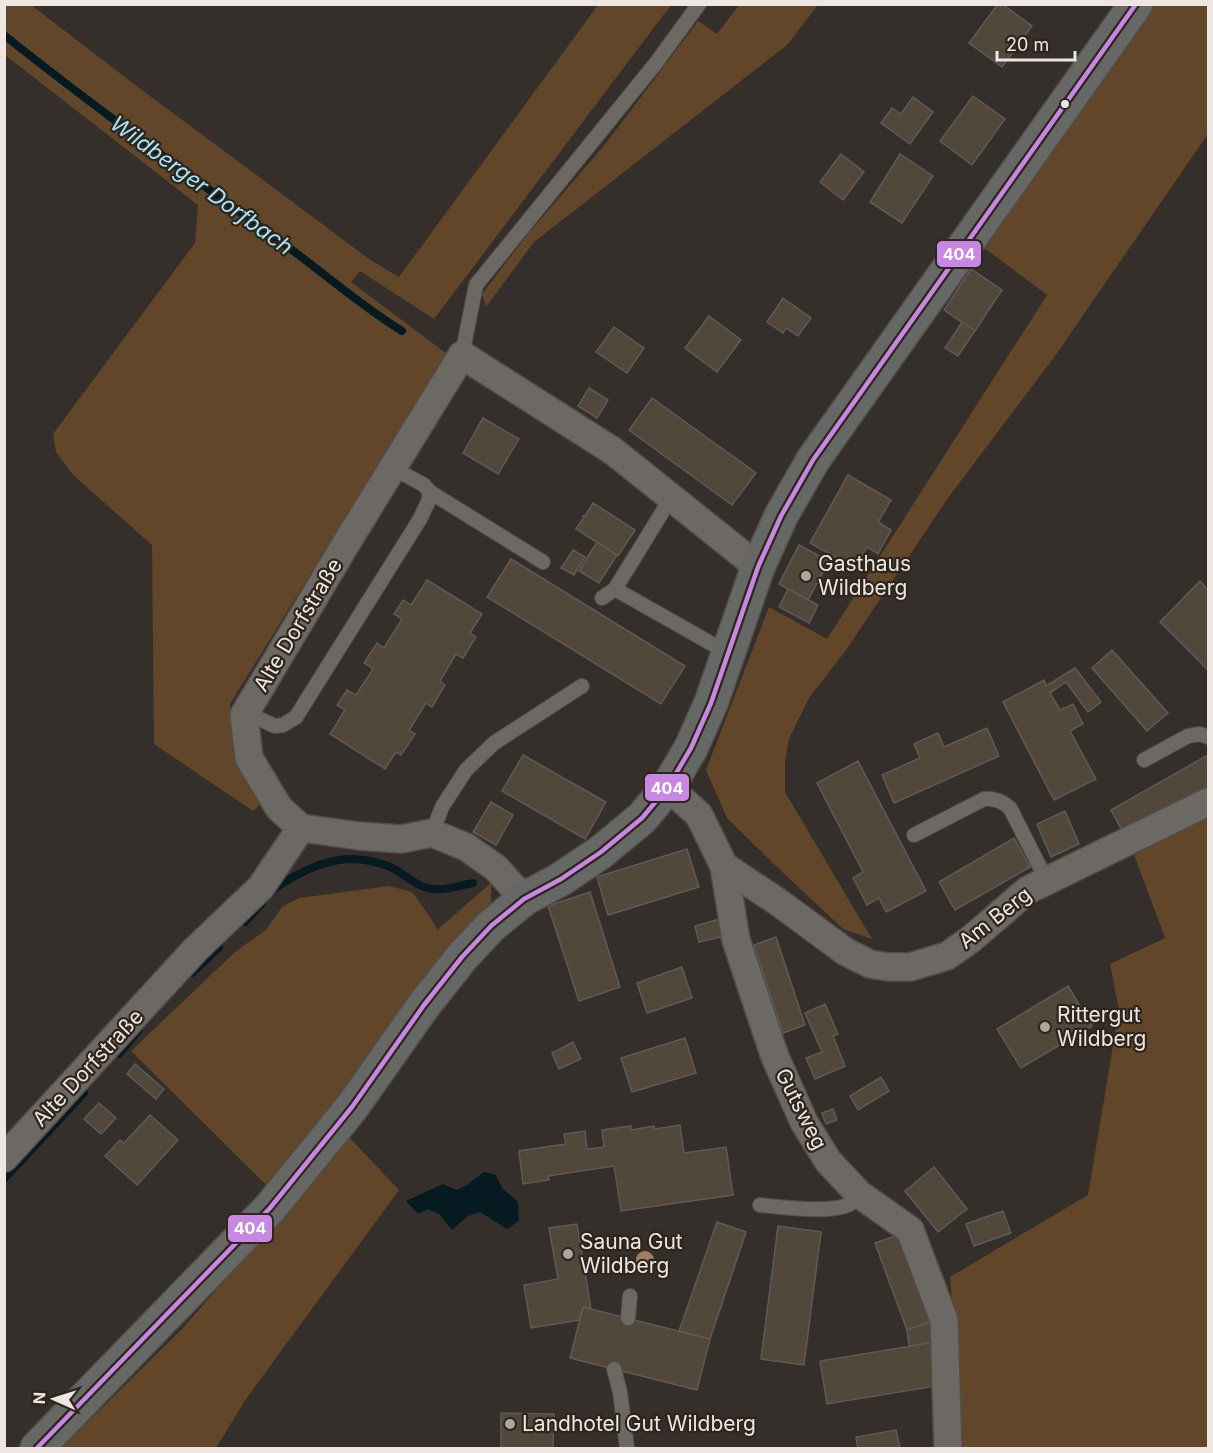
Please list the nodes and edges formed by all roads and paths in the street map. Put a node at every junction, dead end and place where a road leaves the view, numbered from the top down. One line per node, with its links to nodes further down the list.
1 (699, 4): 3 (lane)
2 (1136, 4): 8 (main road)
3 (462, 355): 4 (street, Alte Dorfstraße); 6 (street)
4 (393, 468): 5 (lane); 13 (street, Alte Dorfstraße)
5 (430, 492): 7 (lane); 13 (lane)
6 (671, 498): 8 (street); 9 (lane)
7 (543, 562)
8 (758, 567): 11 (main road)
9 (615, 589): 10 (lane); 11 (lane)
10 (602, 598)
11 (728, 653): 16 (main road)
12 (582, 686): 19 (lane)
13 (246, 713): 18 (street, Alte Dorfstraße)
14 (1209, 737): 15 (lane)
15 (1143, 760)
16 (668, 787): 21 (street, Gutsweg); 23 (main road)
17 (1209, 802): 22 (street, Am Berg)
18 (301, 828): 19 (street); 24 (street, Alte Dorfstraße)
19 (432, 833): 23 (street)
20 (914, 835): 22 (lane)
21 (724, 866): 22 (street, Am Berg); 25 (street, Gutsweg)
22 (1047, 881)
23 (524, 899): 30 (main road)
24 (4, 1158)
25 (859, 1194): 26 (lane); 32 (street, Gutsweg)
26 (760, 1205)
27 (630, 1296): 28 (lane)
28 (627, 1318)
29 (614, 1369): 31 (lane)
30 (37, 1449)
31 (627, 1449)
32 (948, 1449)

